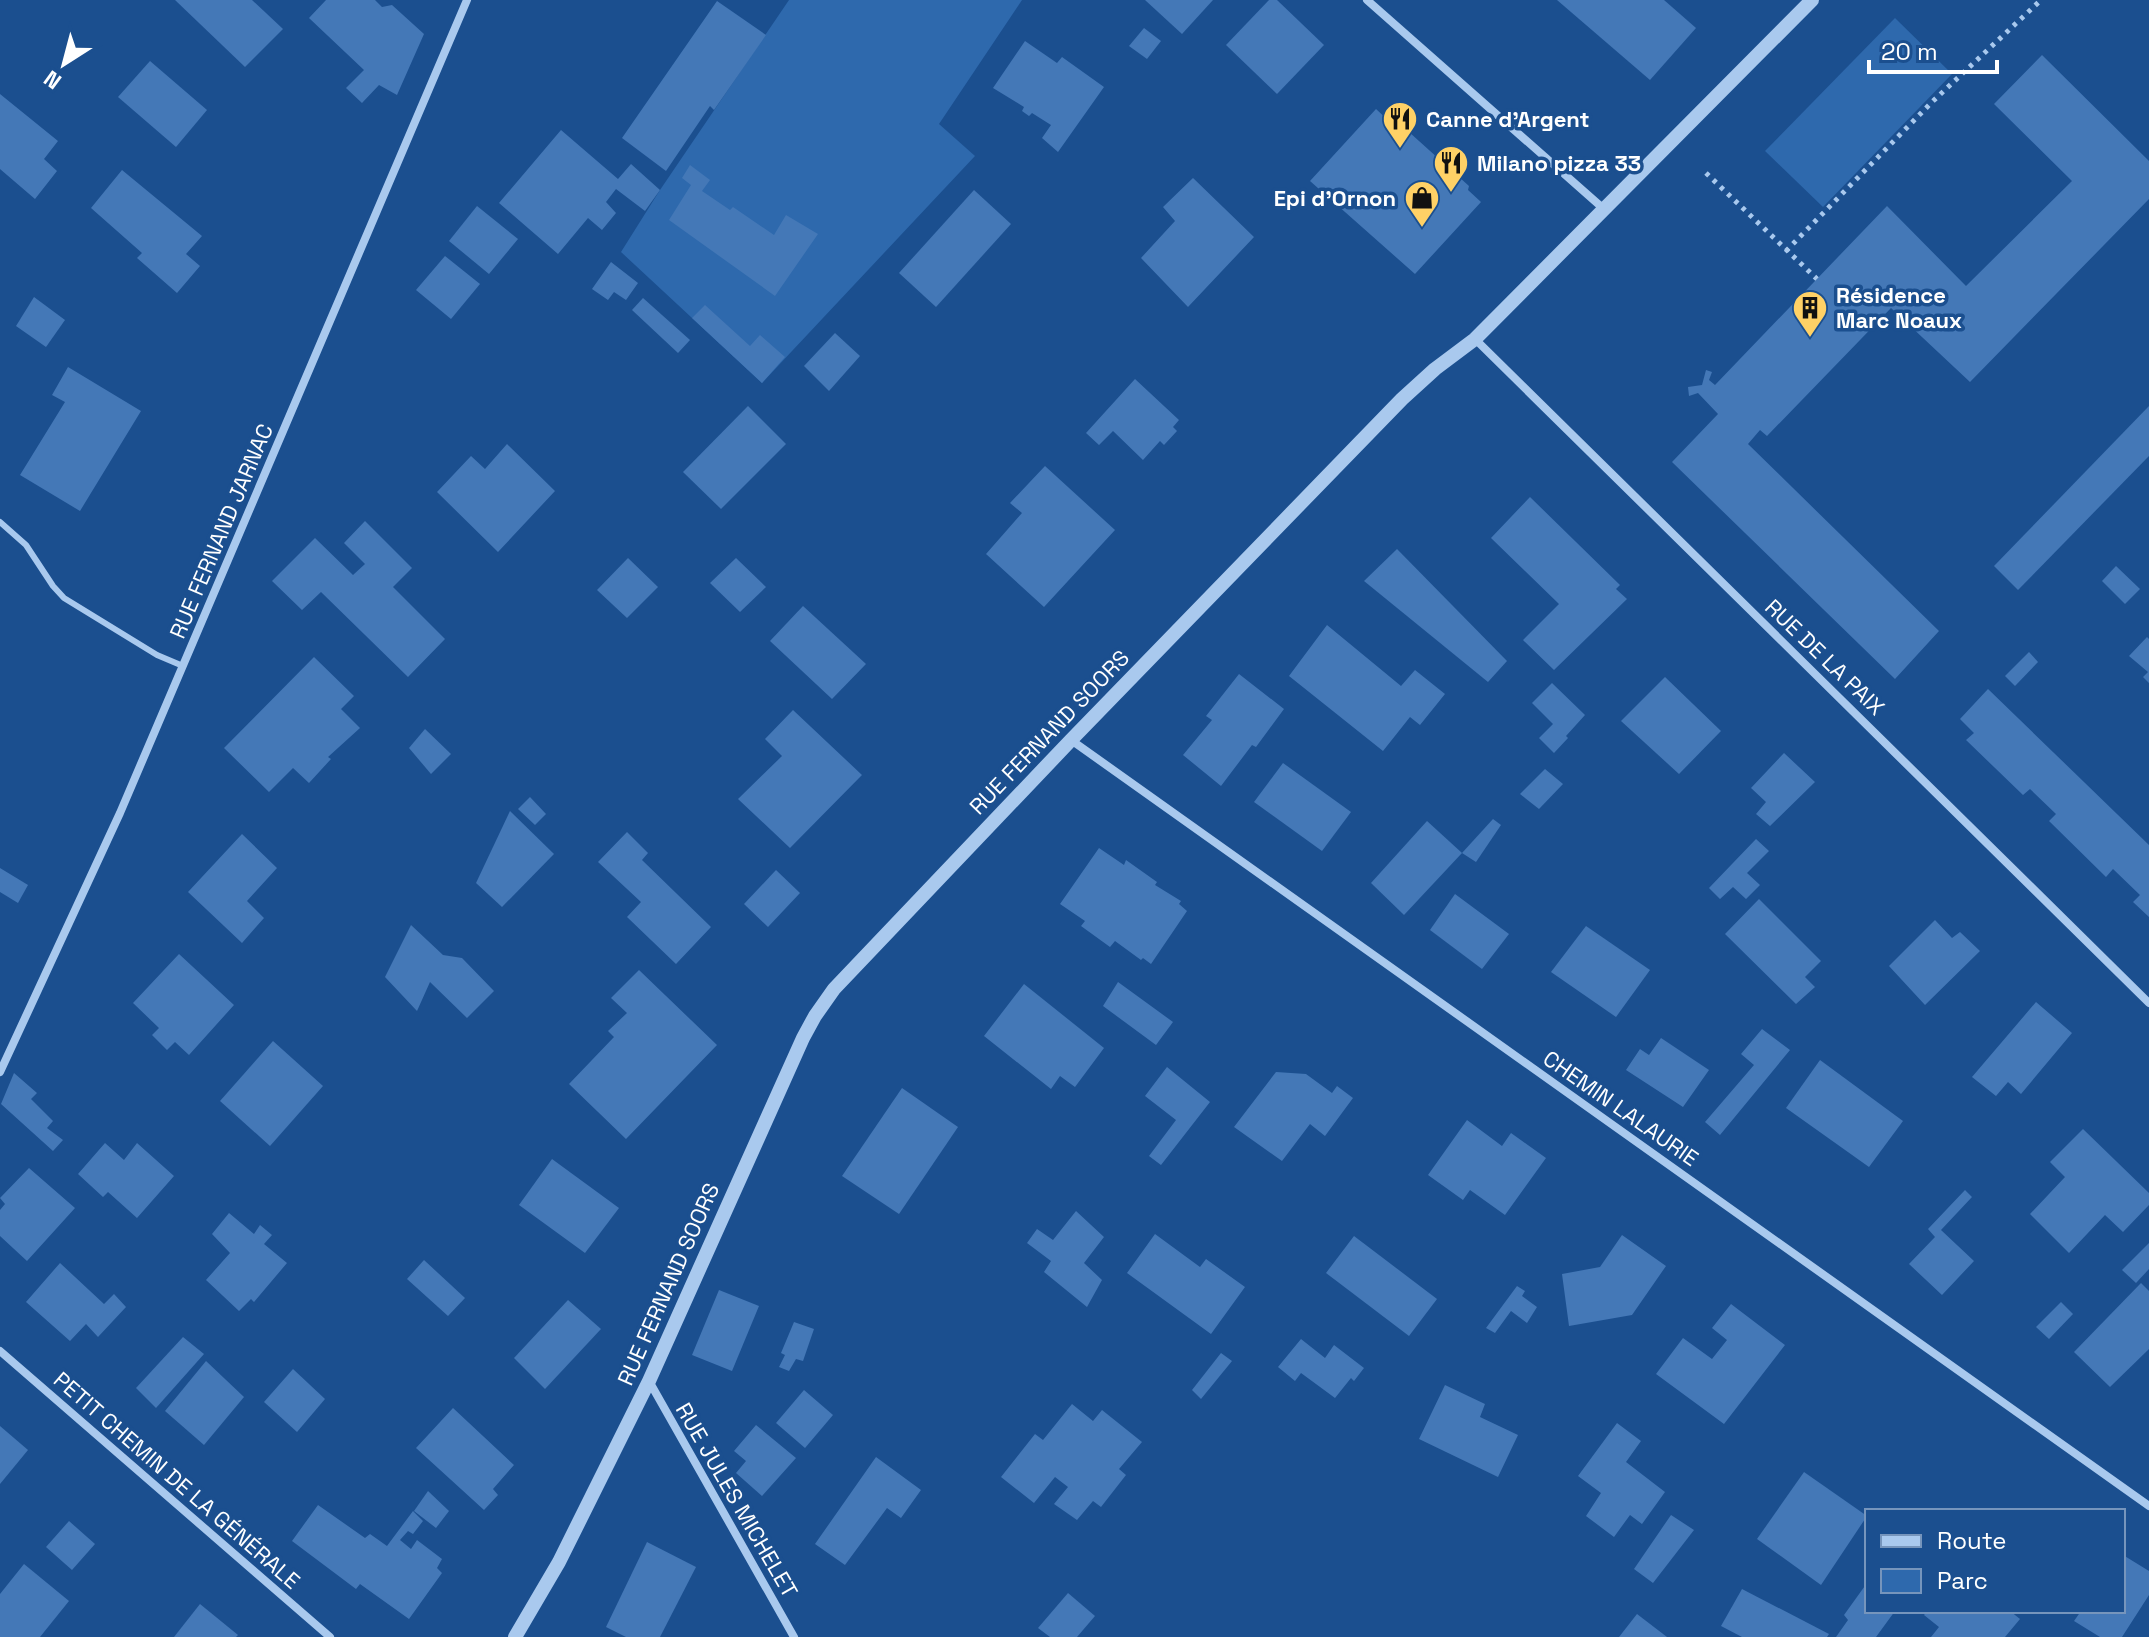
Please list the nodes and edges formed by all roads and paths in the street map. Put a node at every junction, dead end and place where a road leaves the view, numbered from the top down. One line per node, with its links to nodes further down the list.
1 (467, 0): 11 (street, RUE FERNAND JARNAC)
2 (1367, 0): 6 (street)
3 (1812, 0): 6 (street, RUE FERNAND SOORS)
4 (2041, 0): 7 (path)
5 (1706, 173): 7 (path)
6 (1605, 210): 9 (street, RUE FERNAND SOORS)
7 (1786, 251): 8 (path)
8 (1817, 279)
9 (1475, 339): 12 (street, RUE FERNAND SOORS); 13 (street, RUE DE LA PAIX)
10 (0, 522): 11 (lane)
11 (183, 666): 14 (street, RUE FERNAND JARNAC)
12 (1071, 740): 16 (street, RUE FERNAND SOORS); 17 (street, CHEMIN LALAURIE)
13 (2149, 1003)
14 (0, 1072)
15 (0, 1351): 18 (street, PETIT CHEMIN DE LA GÉNÉRALE)
16 (649, 1381): 19 (street, RUE FERNAND SOORS); 20 (street, RUE JULES MICHELET)
17 (2149, 1506)
18 (330, 1637)
19 (515, 1637)
20 (794, 1637)

